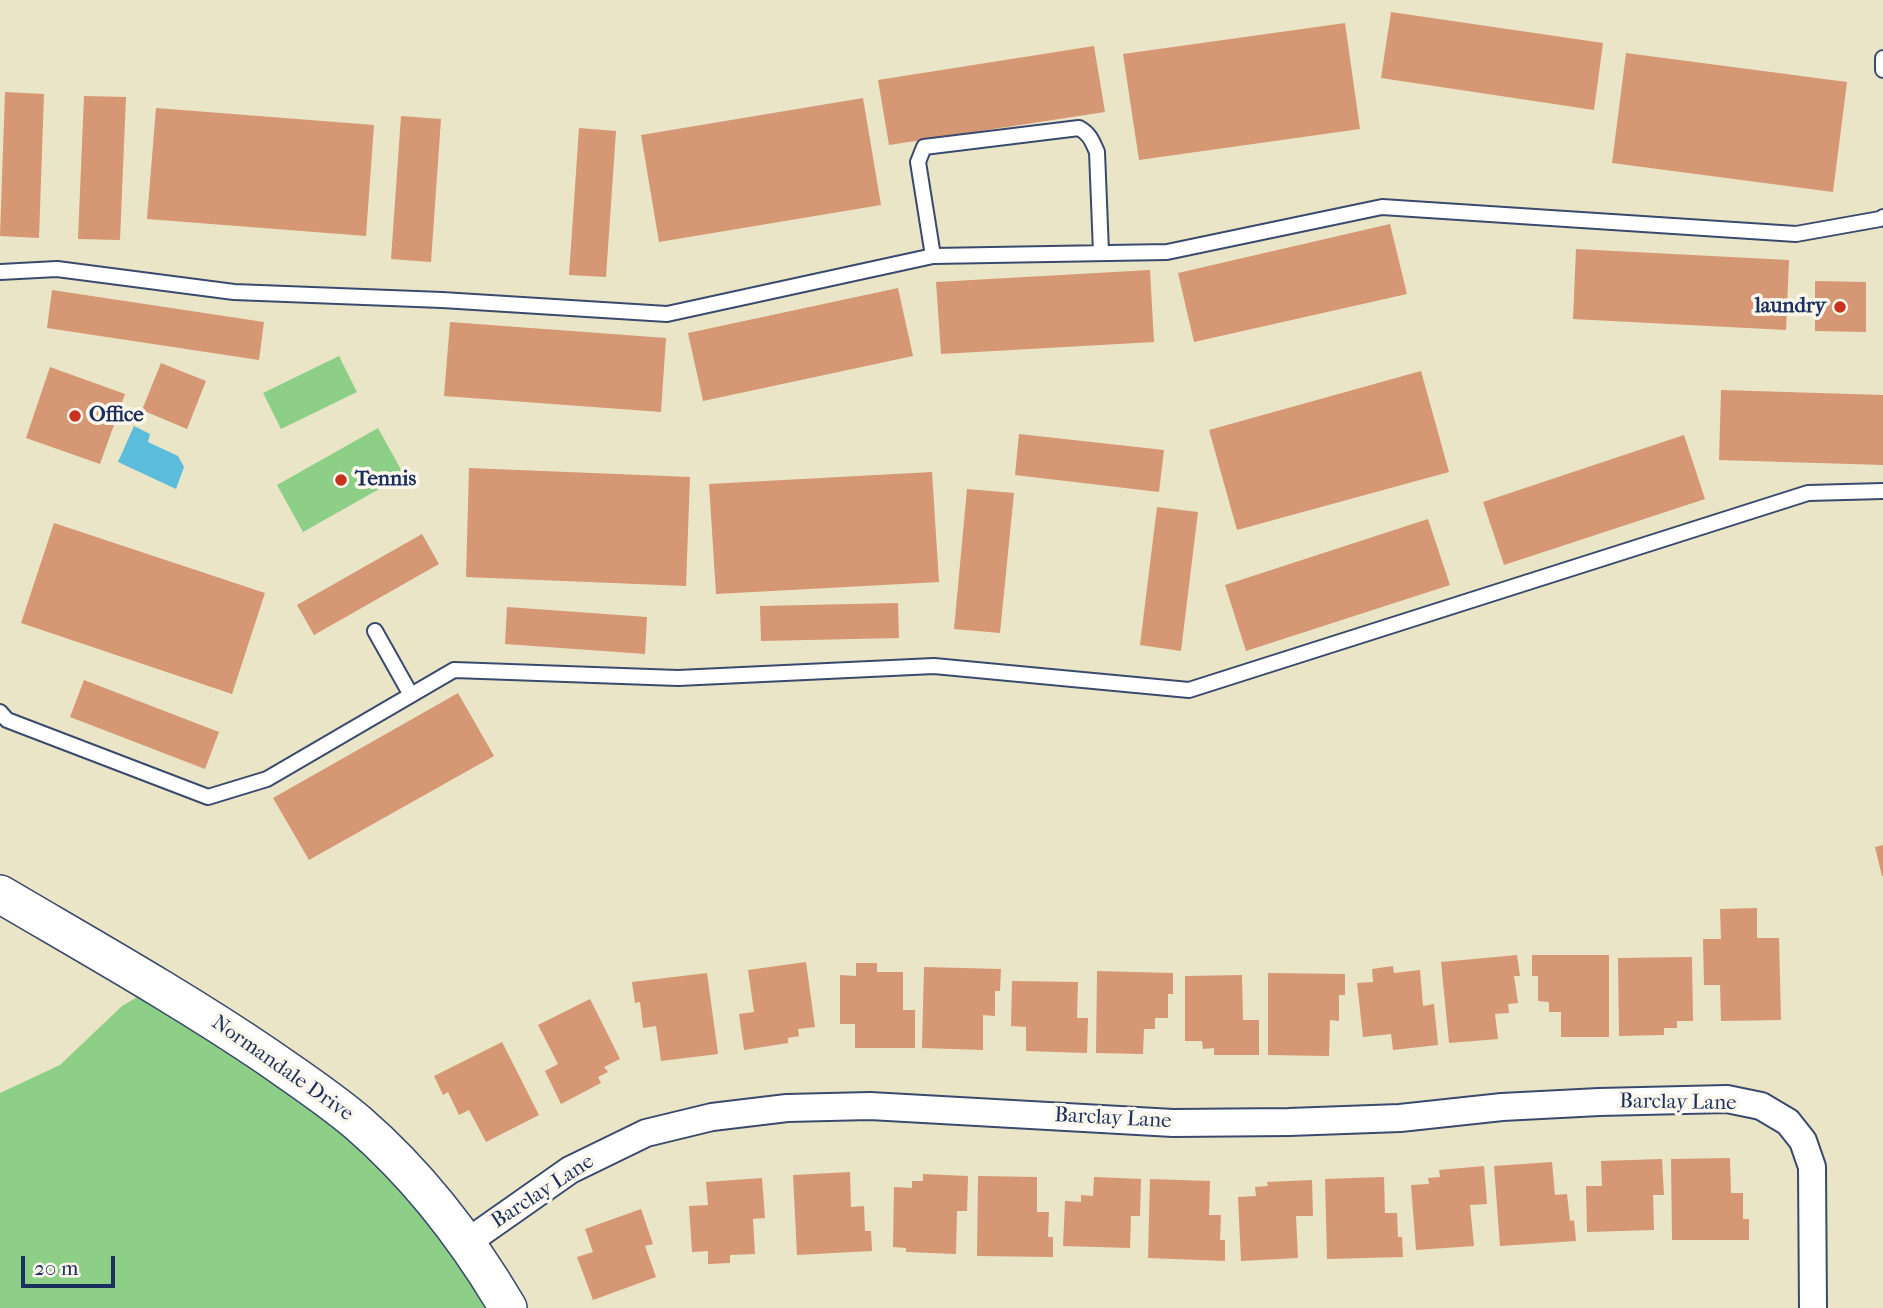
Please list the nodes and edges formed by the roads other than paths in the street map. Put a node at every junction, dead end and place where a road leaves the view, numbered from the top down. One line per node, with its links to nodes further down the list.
1 (1883, 58): 2 (lane)
2 (1883, 70)
3 (1883, 216): 4 (lane)
4 (1101, 252): 5 (lane); 5 (lane)
5 (933, 256): 6 (lane)
6 (0, 272)
7 (1883, 491): 9 (lane)
8 (375, 631): 9 (lane)
9 (411, 695): 10 (lane)
10 (0, 712)
11 (0, 894): 12 (street, Normandale Drive)
12 (466, 1243): 13 (street, Normandale Drive); 14 (street, Barclay Lane)
13 (508, 1308)
14 (1813, 1308)

